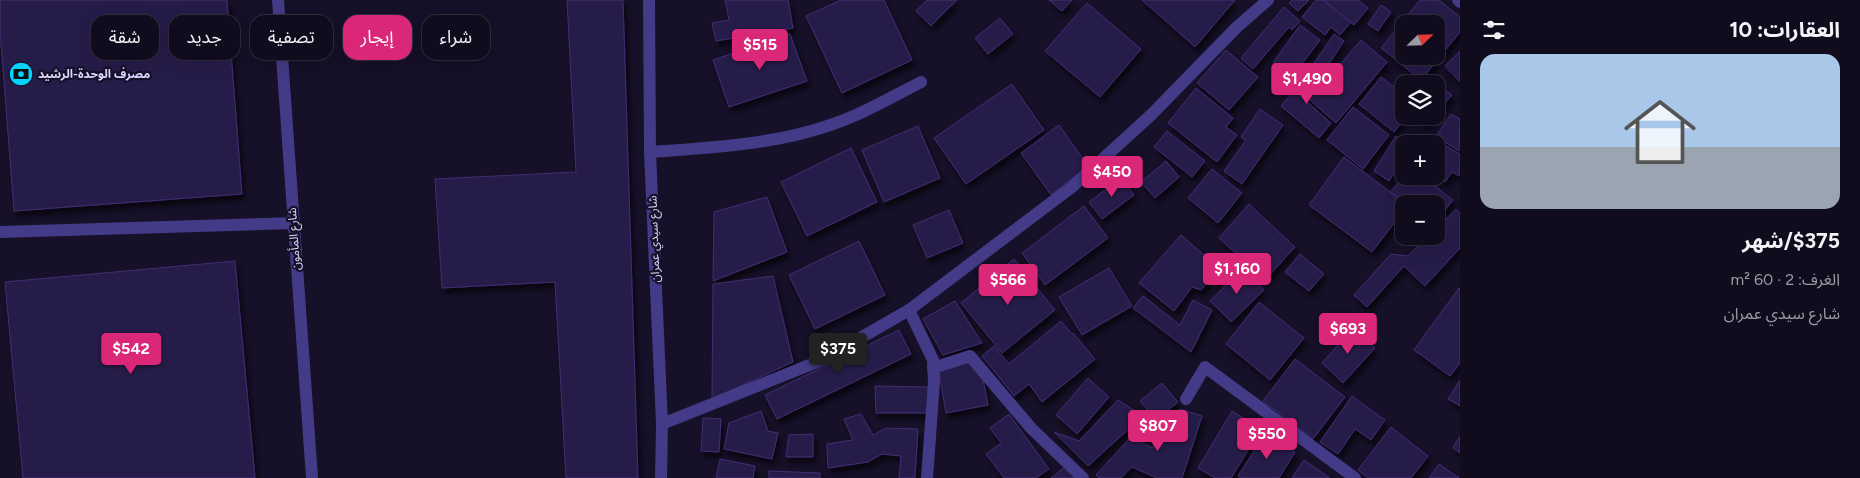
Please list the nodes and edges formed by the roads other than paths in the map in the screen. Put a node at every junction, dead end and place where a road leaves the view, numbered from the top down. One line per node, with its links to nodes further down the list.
1 (278, 0): 6 (street, شارع المأمون)
2 (649, 0): 5 (street, شارع سيدي عمران)
3 (1268, 0): 8 (street)
4 (921, 82): 5 (street)
5 (650, 152): 11 (street, شارع سيدي عمران)
6 (293, 224): 7 (street); 12 (street, شارع المأمون)
7 (0, 232)
8 (909, 310): 9 (street); 11 (street)
9 (933, 368): 14 (street); 15 (street)
10 (1186, 399): 16 (street)
11 (662, 424): 13 (street, شارع سيدي عمران)
12 (312, 478)
13 (661, 478)
14 (927, 478)
15 (1083, 478)
16 (1354, 478)

